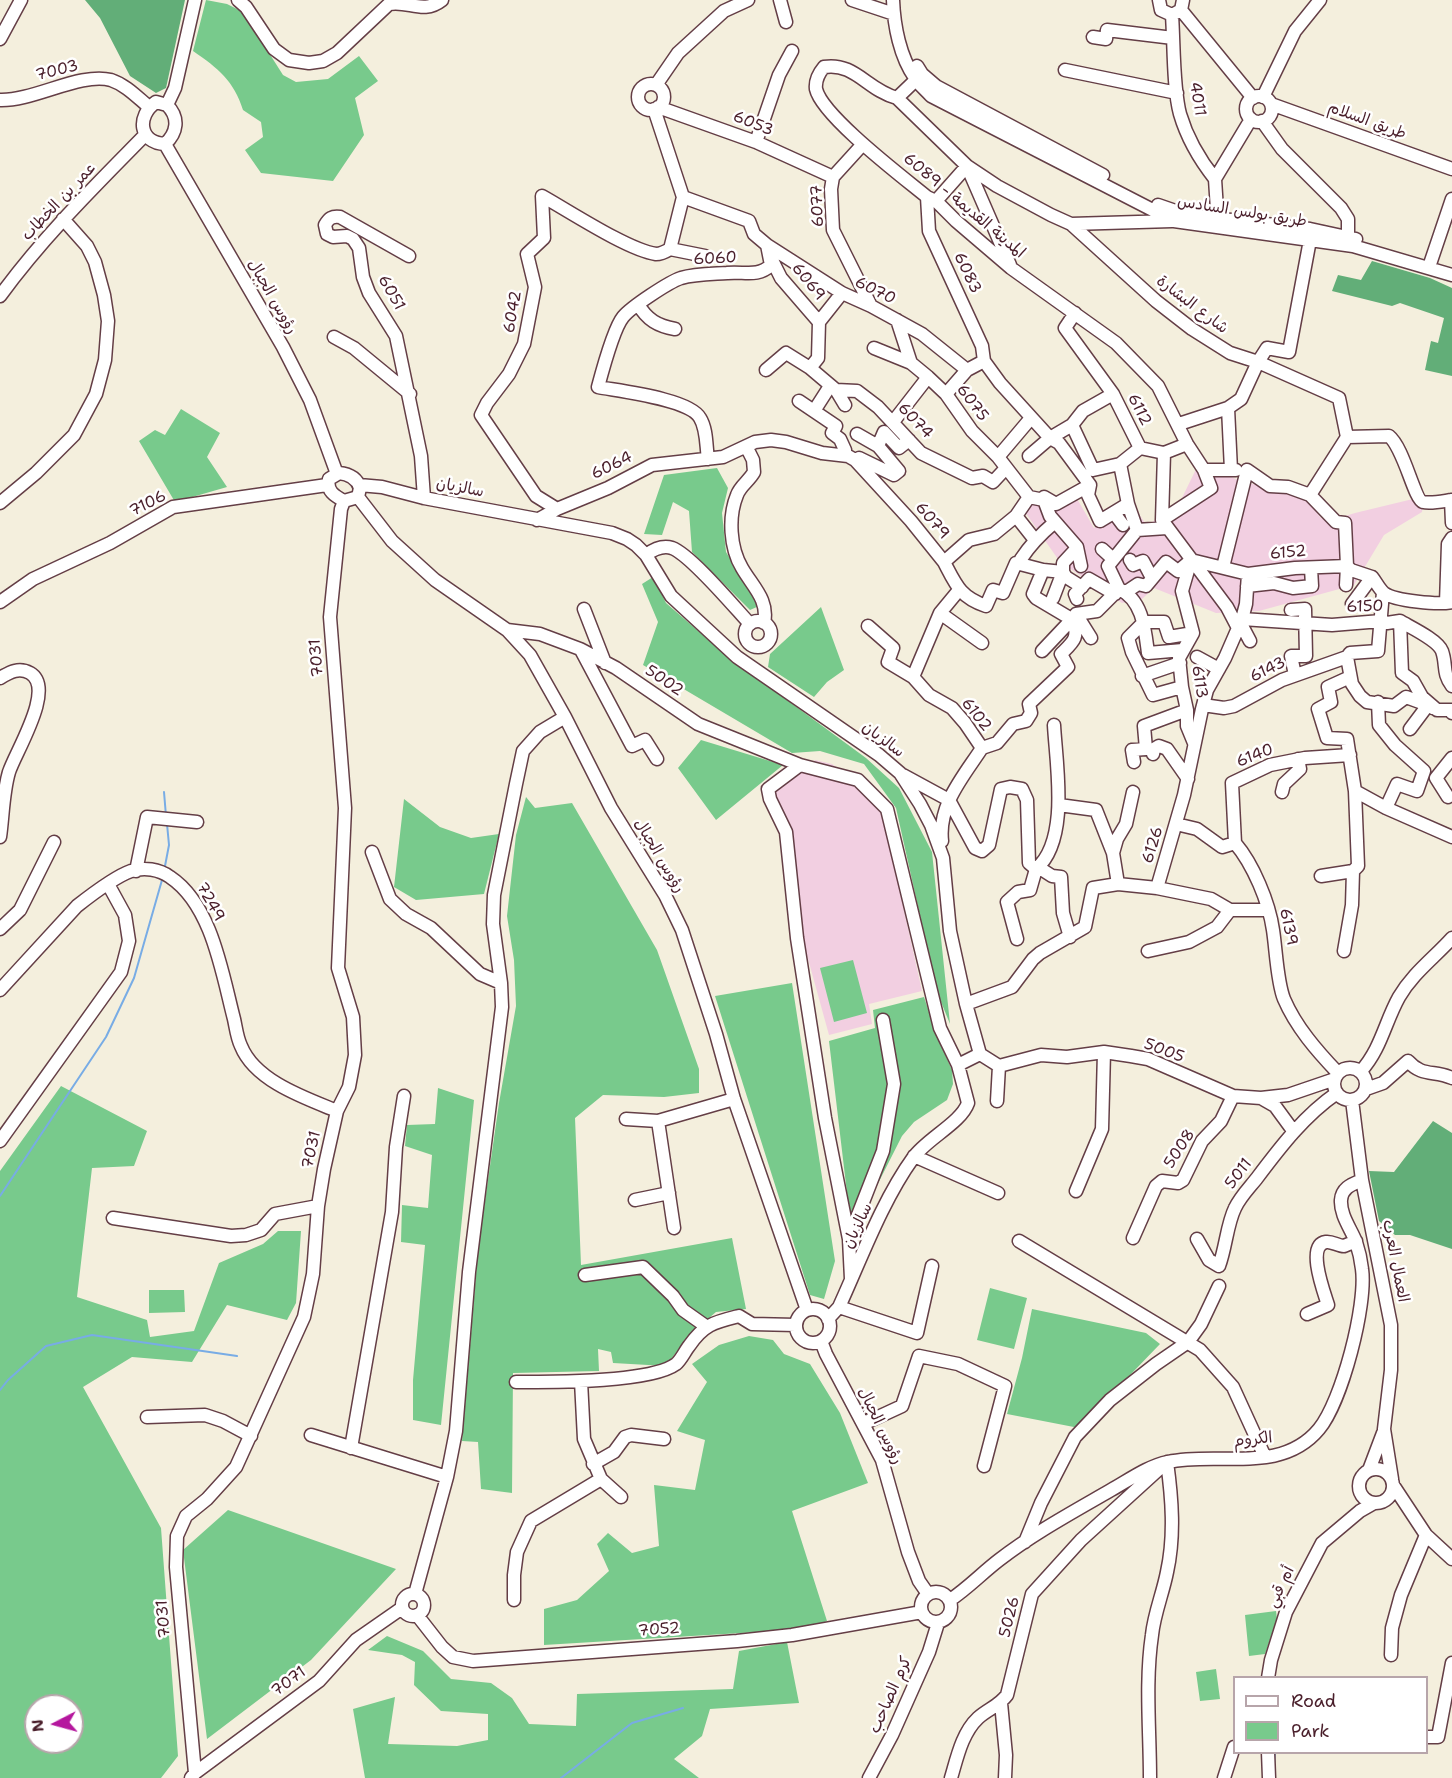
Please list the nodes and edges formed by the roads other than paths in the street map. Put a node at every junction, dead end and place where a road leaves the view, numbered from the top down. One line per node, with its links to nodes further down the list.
1 (21, 0): 17 (street)
2 (195, 0): 26 (street)
3 (238, 0): 4 (street)
4 (442, 0)
5 (748, 0): 21 (street)
6 (780, 0): 14 (street)
7 (852, 0): 13 (street)
8 (893, 0): 13 (street)
9 (901, 0): 20 (street)
10 (1159, 0): 12 (street)
11 (1320, 0): 24 (street)
12 (1179, 9): 16 (street, 4011); 24 (street)
13 (894, 14): 20 (street)
14 (786, 22)
15 (1093, 38): 16 (street)
16 (1173, 38): 22 (street, 4011)
17 (0, 39)
18 (792, 51): 31 (street)
19 (1065, 70): 22 (street)
20 (918, 76): 23 (street); 42 (street, طريق بولس السادس); 43 (street, طريق بولس السادس)
21 (656, 85): 28 (street); 28 (street)
22 (1177, 93): 37 (street, 4011)
23 (897, 98): 33 (street, المدينة القديمة - 6089); 34 (street, شارع البشارة)
24 (1262, 99): 29 (street); 29 (street); 35 (street, طريق السلام)
25 (0, 100): 27 (street, 7003)
26 (167, 105): 27 (street); 32 (street)
27 (149, 107): 30 (street)
28 (656, 108): 31 (street, 6053); 38 (street)
29 (1257, 120): 37 (street); 46 (street)
30 (146, 135): 32 (street); 41 (street, عمر بن الخطاب)
31 (756, 142): 36 (street, 6053)
32 (165, 144): 103 (street, رؤوس الجبال)
33 (863, 144): 36 (street, 6077); 39 (street, المدينة القديمة - 6089)
34 (967, 166): 39 (street); 44 (street, شارع البشارة); 54 (street)
35 (1452, 169)
36 (833, 177): 59 (street, 6077)
37 (1215, 179): 43 (street)
38 (683, 196): 47 (street, 6060); 48 (street)
39 (932, 199): 54 (street, المدينة القديمة - 6089); 66 (street, 6083)
40 (1452, 199): 52 (street)
41 (63, 219): 57 (street, عمر بن الخطاب); 113 (street)
42 (1174, 221): 43 (street, طريق بولس السادس); 44 (street)
43 (1218, 222): 45 (street, طريق بولس السادس); 46 (street, طريق بولس السادس)
44 (1071, 224): 67 (street, شارع البشارة)
45 (1310, 240): 46 (street, طريق بولس السادس); 67 (street)
46 (1351, 242): 52 (street, طريق بولس السادس)
47 (766, 244): 51 (street, 6060); 56 (street, 6070)
48 (670, 249): 50 (street); 115 (street, 6042)
49 (409, 256): 74 (street, 6051)
50 (705, 256)
51 (771, 258): 58 (street, 6060); 62 (street, 6069)
52 (1430, 263): 53 (street, طريق بولس السادس); 55 (street, طريق بولس السادس)
53 (1452, 267)
54 (1011, 268): 60 (street, المدينة القديمة - 6089)
55 (1452, 275)
56 (842, 292): 59 (street, 6070); 62 (street)
57 (0, 296)
58 (638, 304): 63 (street); 97 (street, 6060)
59 (871, 306): 61 (street, 6070)
60 (1075, 313): 76 (street, 6112); 83 (street, المدينة القديمة - 6089)
61 (897, 320): 68 (street); 71 (street, 6070)
62 (819, 322): 69 (street, 6069)
63 (675, 329)
64 (334, 338): 74 (street)
65 (874, 348): 68 (street, 6075)
66 (984, 361): 71 (street); 81 (street, 6083)
67 (1258, 362): 79 (street); 86 (street, شارع البشارة)
68 (911, 363): 72 (street, 6075)
69 (810, 368): 70 (street); 73 (street)
70 (766, 370)
71 (967, 370): 75 (street)
72 (928, 377): 75 (street, 6075); 82 (street)
73 (833, 388): 78 (street); 80 (street); 82 (street, 6074)
74 (410, 394): 109 (street, 6051)
75 (946, 394): 96 (street, 6075)
76 (1113, 394): 84 (street); 92 (street, 6112)
77 (799, 401): 80 (street)
78 (845, 405)
79 (1228, 408): 83 (street); 101 (street)
80 (814, 411): 93 (street)
81 (1031, 418): 87 (street, 6083); 96 (street)
82 (893, 422): 88 (street, 6074)
83 (1179, 424): 89 (street, المدينة القديمة - 6089)
84 (1072, 425): 87 (street); 98 (street)
85 (857, 434): 90 (street)
86 (1347, 437): 107 (street); 111 (street)
87 (1050, 438): 95 (street); 105 (street, 6083)
88 (909, 440): 90 (street); 99 (street, 6074)
89 (1187, 444): 94 (street); 100 (street, المدينة القديمة - 6089)
90 (878, 446): 93 (street)
91 (747, 447): 93 (street, 6064); 97 (street, 6064); 158 (street)
92 (1140, 448): 94 (street); 98 (street, 6112)
93 (844, 452): 133 (street, 6079)
94 (1164, 453): 121 (street)
95 (1029, 456)
96 (998, 457): 99 (street, 6075)
97 (708, 459): 115 (street, 6064)
98 (1120, 464): 114 (street)
99 (1006, 468): 108 (street, 6075)
100 (1204, 470): 101 (street); 121 (street)
101 (1231, 470): 102 (street)
102 (1246, 470): 107 (street); 136 (street)
103 (337, 474): 104 (street); 106 (street)
104 (327, 485): 112 (street); 148 (street, 7106)
105 (1090, 485): 110 (street); 116 (street)
106 (358, 491): 109 (street, سالزيان); 112 (street); 163 (street, رؤوس الجبال)
107 (1310, 495): 135 (street)
108 (1029, 497): 110 (street); 117 (street, 6079)
109 (424, 498): 118 (street, سالزيان)
110 (1044, 500): 119 (street)
111 (1451, 500): 120 (street)
112 (344, 501): 254 (street, 7031)
113 (0, 503)
114 (1128, 504): 116 (street); 123 (street)
115 (557, 509): 118 (street, 6064)
116 (1114, 513): 122 (street)
117 (1016, 516): 125 (street); 133 (street, 6079)
118 (536, 520): 128 (street, سالزيان)
119 (1055, 522): 125 (street); 126 (street)
120 (1452, 523)
121 (1165, 524): 123 (street); 132 (street)
122 (1123, 525)
123 (1137, 530): 130 (street)
124 (1452, 538): 149 (street)
125 (1035, 540): 129 (street)
126 (1076, 549): 134 (street); 139 (street)
127 (1102, 549): 130 (street)
128 (646, 555): 160 (street); 202 (street, سالزيان)
129 (1021, 559)
130 (1113, 559): 144 (street)
131 (1130, 560): 141 (street)
132 (1191, 560): 136 (street, 6152); 141 (street, 6152); 159 (street); 164 (street)
133 (944, 562): 145 (street)
134 (1081, 566)
135 (1347, 566): 137 (street, 6152); 140 (street); 143 (street)
136 (1223, 567): 142 (street, 6152)
137 (1311, 568): 142 (street, 6152); 142 (street)
138 (1042, 570): 139 (street); 145 (street); 154 (street)
139 (1063, 572): 144 (street); 147 (street)
140 (1372, 577): 146 (street); 150 (street)
141 (1152, 578): 144 (street)
142 (1247, 580): 159 (street, 6126)
143 (1346, 585)
144 (1116, 588): 154 (street); 157 (street)
145 (959, 590): 153 (street)
146 (1383, 592): 149 (street); 155 (street)
147 (1053, 598)
148 (0, 602)
149 (1449, 602)
150 (1352, 604)
151 (584, 609): 174 (street)
152 (1291, 610): 161 (street)
153 (940, 613): 167 (street); 180 (street)
154 (1075, 617): 165 (street); 170 (street); 194 (street)
155 (1381, 621): 156 (street, 6150); 161 (street, 6150); 173 (street, 6143)
156 (1400, 621): 183 (street, 6150); 187 (street)
157 (1144, 622): 164 (street); 169 (street); 179 (street)
158 (764, 623): 160 (street); 160 (street)
159 (1240, 623): 161 (street, 6150); 166 (street); 177 (street, 6126)
160 (750, 624)
161 (1306, 624): 171 (street)
162 (867, 626): 180 (street, 6102)
163 (507, 630): 168 (street, 5002); 190 (street, رؤوس الجبال)
164 (1193, 633): 169 (street, 6113)
165 (1091, 638)
166 (1250, 641)
167 (982, 643)
168 (580, 649): 174 (street, 5002); 198 (street)
169 (1183, 650): 175 (street, 6113)
170 (1042, 651)
171 (1305, 656): 176 (street); 178 (street)
172 (1197, 657): 177 (street)
173 (1347, 657): 176 (street, 6143); 181 (street)
174 (605, 663): 201 (street, 5002)
175 (1180, 663): 179 (street); 184 (street, 6113)
176 (1321, 666): 178 (street, 6143)
177 (1219, 669): 186 (street, 6126)
178 (1295, 675): 186 (street, 6143)
179 (1142, 676): 184 (street)
180 (913, 677): 194 (street, 6102)
181 (1350, 677): 185 (street); 196 (street)
182 (0, 678): 213 (street)
183 (1452, 686)
184 (1182, 687): 188 (street, 6113)
185 (1378, 702): 187 (street); 210 (street)
186 (1203, 705): 193 (street, 6126)
187 (1432, 708): 189 (street); 192 (street)
188 (1187, 710): 193 (street, 6113); 200 (street)
189 (1452, 713)
190 (565, 717): 235 (street); 251 (street, رؤوس الجبال)
191 (1054, 725): 209 (street)
192 (1410, 729)
193 (1194, 743): 203 (street, 6126)
194 (982, 748): 208 (street, 6102)
195 (1153, 754): 203 (street)
196 (1350, 755): 199 (street, 6140); 204 (street)
197 (1452, 758): 207 (street)
198 (657, 759)
199 (1298, 759): 206 (street); 216 (street, 6140)
200 (1134, 762)
201 (800, 765): 241 (street, 5002); 269 (street)
202 (900, 773): 208 (street); 219 (street, سالزيان)
203 (1188, 779): 212 (street, 6126)
204 (1355, 791): 210 (street); 222 (street)
205 (1133, 792): 218 (street)
206 (1282, 792)
207 (1448, 797)
208 (949, 800): 219 (street, 6102); 220 (street)
209 (1059, 805): 218 (street); 220 (street)
210 (1386, 808): 214 (street)
211 (197, 822): 221 (street)
212 (1176, 824): 216 (street); 226 (street, 6126)
213 (0, 837)
214 (1452, 837)
215 (54, 842): 229 (street)
216 (1235, 843): 228 (street, 6139)
217 (372, 852): 235 (street)
218 (1113, 853): 225 (street)
219 (943, 858): 237 (street, سالزيان)
220 (1037, 868): 230 (street); 232 (street)
221 (136, 871): 224 (street); 254 (street, 7249)
222 (1353, 871): 223 (street); 234 (street)
223 (1321, 876)
224 (108, 884): 236 (street); 258 (street)
225 (1118, 884): 226 (street, 6126); 230 (street, 6126)
226 (1157, 888): 227 (street)
227 (1230, 910): 228 (street); 233 (street)
228 (1268, 910): 244 (street, 6139)
229 (0, 929)
230 (1070, 937): 237 (street, 6126)
231 (1452, 938): 243 (street)
232 (1017, 939)
233 (1148, 951)
234 (1344, 951)
235 (501, 982): 299 (street)
236 (0, 990)
237 (966, 1004): 240 (street, سالزيان)
238 (884, 1020): 269 (street)
239 (1104, 1052): 242 (street, 5005); 249 (street, 5005); 261 (street)
240 (980, 1054): 241 (street); 242 (street)
241 (958, 1065): 259 (street, سالزيان)
242 (999, 1066): 253 (street)
243 (1361, 1071): 244 (street); 246 (street)
244 (1337, 1076): 247 (street); 250 (street, 5005)
245 (1452, 1078): 246 (street)
246 (1366, 1089): 252 (street)
247 (1337, 1093): 252 (street); 257 (street, 5011)
248 (404, 1096): 293 (street)
249 (1233, 1096): 250 (street, 5005); 268 (street, 5008)
250 (1261, 1098): 257 (street)
251 (734, 1099): 256 (street); 278 (street, رؤوس الجبال)
252 (1352, 1100): 260 (street, العمال العرب)
253 (997, 1101)
254 (337, 1111): 265 (street, 7031)
255 (626, 1119): 256 (street)
256 (658, 1121): 263 (street)
257 (1294, 1132): 270 (street, 5011)
258 (0, 1140)
259 (914, 1156): 262 (street); 275 (street, سالزيان)
260 (1362, 1180): 272 (street, الكروم); 289 (street, العمال العرب)
261 (1076, 1191)
262 (998, 1192)
263 (669, 1193): 264 (street); 267 (street)
264 (635, 1200)
265 (318, 1206): 266 (street); 291 (street, 7031)
266 (113, 1218)
267 (674, 1228)
268 (1133, 1238)
269 (849, 1239): 275 (street)
270 (1197, 1239)
271 (1019, 1241): 284 (street)
272 (1356, 1241): 279 (street); 294 (street, الكروم)
273 (932, 1266): 277 (street)
274 (585, 1275): 282 (street)
275 (851, 1279): 277 (street, سالزيان)
276 (1219, 1286): 284 (street)
277 (838, 1307): 280 (street, سالزيان)
278 (807, 1310): 280 (street); 281 (street)
279 (1307, 1314)
280 (828, 1319): 283 (street)
281 (796, 1325): 282 (street); 283 (street)
282 (707, 1327): 285 (street)
283 (821, 1341): 288 (street, رؤوس الجبال)
284 (1188, 1342): 294 (street); 308 (street)
285 (580, 1381): 286 (street); 296 (street)
286 (516, 1382)
287 (147, 1417): 291 (street)
288 (863, 1424): 297 (street); 311 (street, رؤوس الجبال)
289 (1384, 1429): 298 (street, العمال العرب); 301 (street, العمال العرب)
290 (311, 1435): 293 (street)
291 (251, 1436): 325 (street, 7031)
292 (664, 1439): 296 (street)
293 (351, 1448): 299 (street)
294 (1265, 1457): 295 (street, الكروم)
295 (1167, 1462): 308 (street, الكروم); 321 (street, 5026); 329 (street)
296 (593, 1464): 300 (street)
297 (984, 1466)
298 (1369, 1470): 301 (street); 302 (street)
299 (447, 1477): 310 (street)
300 (601, 1479): 303 (street); 312 (street)
301 (1393, 1482): 304 (street); 305 (street, العمال العرب)
302 (1359, 1484): 304 (street); 306 (street, أم قبي)
303 (621, 1497)
304 (1377, 1503): 305 (street); 306 (street, أم قبي)
305 (1412, 1514): 307 (street, العمال العرب)
306 (1345, 1524): 320 (street, أم قبي)
307 (1426, 1536): 309 (street, العمال العرب); 318 (street)
308 (1025, 1542): 313 (street, الكروم)
309 (1452, 1559)
310 (415, 1594): 314 (street); 316 (street)
311 (928, 1594): 313 (street); 315 (street)
312 (514, 1600)
313 (950, 1600): 317 (street)
314 (402, 1608): 316 (street); 325 (street, 7071)
315 (922, 1611): 316 (street, 7052); 317 (street)
316 (417, 1616)
317 (938, 1623): 326 (street, كرم الصاحب)
318 (1391, 1656)
319 (1452, 1663): 322 (street)
320 (1268, 1676)
321 (1001, 1703): 327 (street); 328 (street)
322 (1428, 1737)
323 (1233, 1750): 330 (street)
324 (1268, 1754): 331 (street)
325 (193, 1775)
326 (869, 1778)
327 (951, 1778)
328 (1005, 1778)
329 (1150, 1778)
330 (1224, 1778)
331 (1269, 1778)

